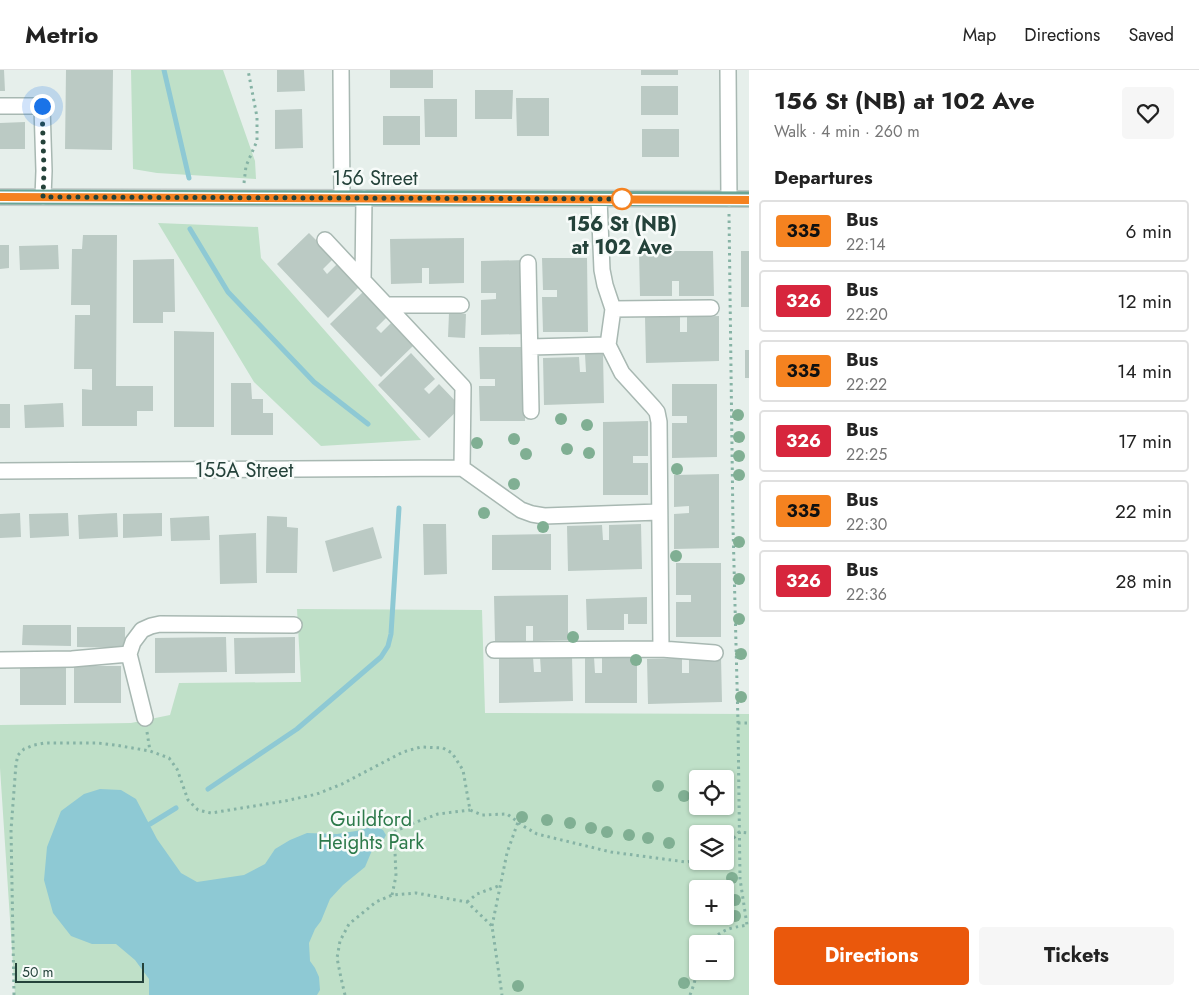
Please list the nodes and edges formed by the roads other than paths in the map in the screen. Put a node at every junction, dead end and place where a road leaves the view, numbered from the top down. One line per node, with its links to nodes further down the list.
1 (341, 70): 6 (street)
2 (728, 70): 9 (street)
3 (0, 106): 5 (street)
4 (0, 197): 5 (main road, 156 Street)
5 (43, 197): 6 (main road, 156 Street)
6 (342, 198): 7 (main road, 156 Street)
7 (364, 198): 8 (main road, 156 Street); 13 (street)
8 (599, 199): 9 (main road, 156 Street); 17 (street)
9 (729, 199): 10 (main road, 156 Street)
10 (749, 200)
11 (325, 240): 13 (street)
12 (528, 263): 19 (street)
13 (363, 280): 14 (street)
14 (386, 305): 15 (street); 21 (street)
15 (461, 305)
16 (711, 308): 17 (street)
17 (613, 309): 18 (street)
18 (608, 345): 19 (street); 23 (street)
19 (530, 347): 20 (street)
20 (531, 411)
21 (462, 468): 22 (street, 155A Street); 23 (street)
22 (0, 471)
23 (659, 512): 25 (street)
24 (294, 625): 28 (street)
25 (661, 649): 26 (street); 27 (street)
26 (494, 650)
27 (715, 653)
28 (129, 654): 29 (street); 30 (street)
29 (0, 660)
30 (145, 718)

